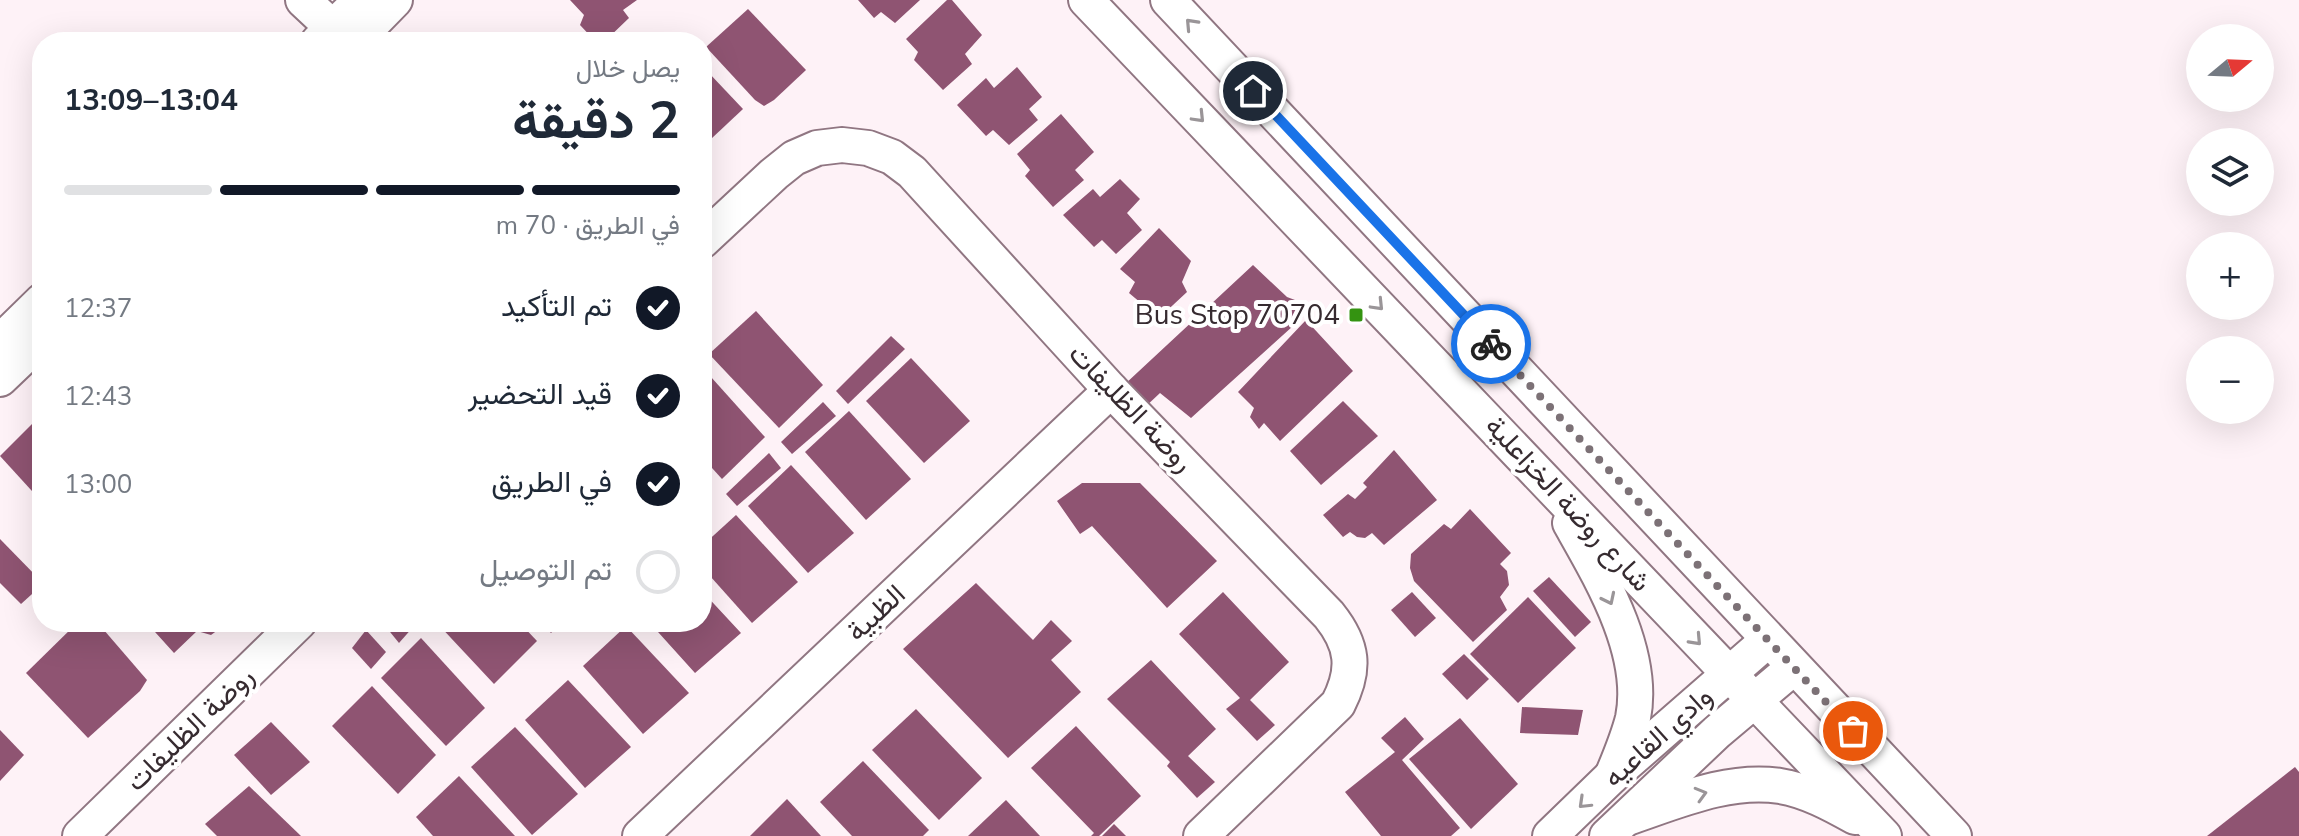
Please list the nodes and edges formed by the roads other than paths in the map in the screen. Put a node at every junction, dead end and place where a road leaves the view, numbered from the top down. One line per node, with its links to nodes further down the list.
1 (303, 0): 6 (street)
2 (361, 0): 7 (street)
3 (395, 0): 8 (street)
4 (1086, 0): 15 (street, شارع روضة الخزاعلية, one-way to 15)
5 (1168, 0): 17 (street, شارع روضة الخزاعلية, one-way to 5)
6 (332, 32)
7 (342, 32)
8 (347, 32)
9 (712, 232): 14 (street, روضة الظليفات)
10 (32, 311): 11 (street)
11 (0, 342)
12 (32, 349): 13 (street)
13 (0, 379)
14 (1111, 390): 25 (street, الظبية); 26 (street, روضة الظليفات)
15 (1547, 480): 19 (street, شارع روضة الخزاعلية, one-way to 19); 21 (street, one-way to 21)
16 (289, 632): 24 (street, روضة الظليفات)
17 (1768, 640): 18 (street, شارع روضة الخزاعلية); 19 (street, وادي القاعيه)
18 (1793, 668): 20 (street, وادي القاعيه); 28 (street, شارع روضة الخزاعلية)
19 (1728, 674): 20 (street, شارع روضة الخزاعلية); 21 (street, وادي القاعيه)
20 (1753, 701): 22 (street, وادي القاعيه); 23 (street, شارع روضة الخزاعلية)
21 (1612, 776): 27 (street, وادي القاعيه, one-way to 27)
22 (1617, 827): 23 (street, وادي القاعيه, one-way to 23)
23 (1881, 833)
24 (80, 836)
25 (640, 836)
26 (1201, 836)
27 (1550, 836)
28 (1954, 836)

